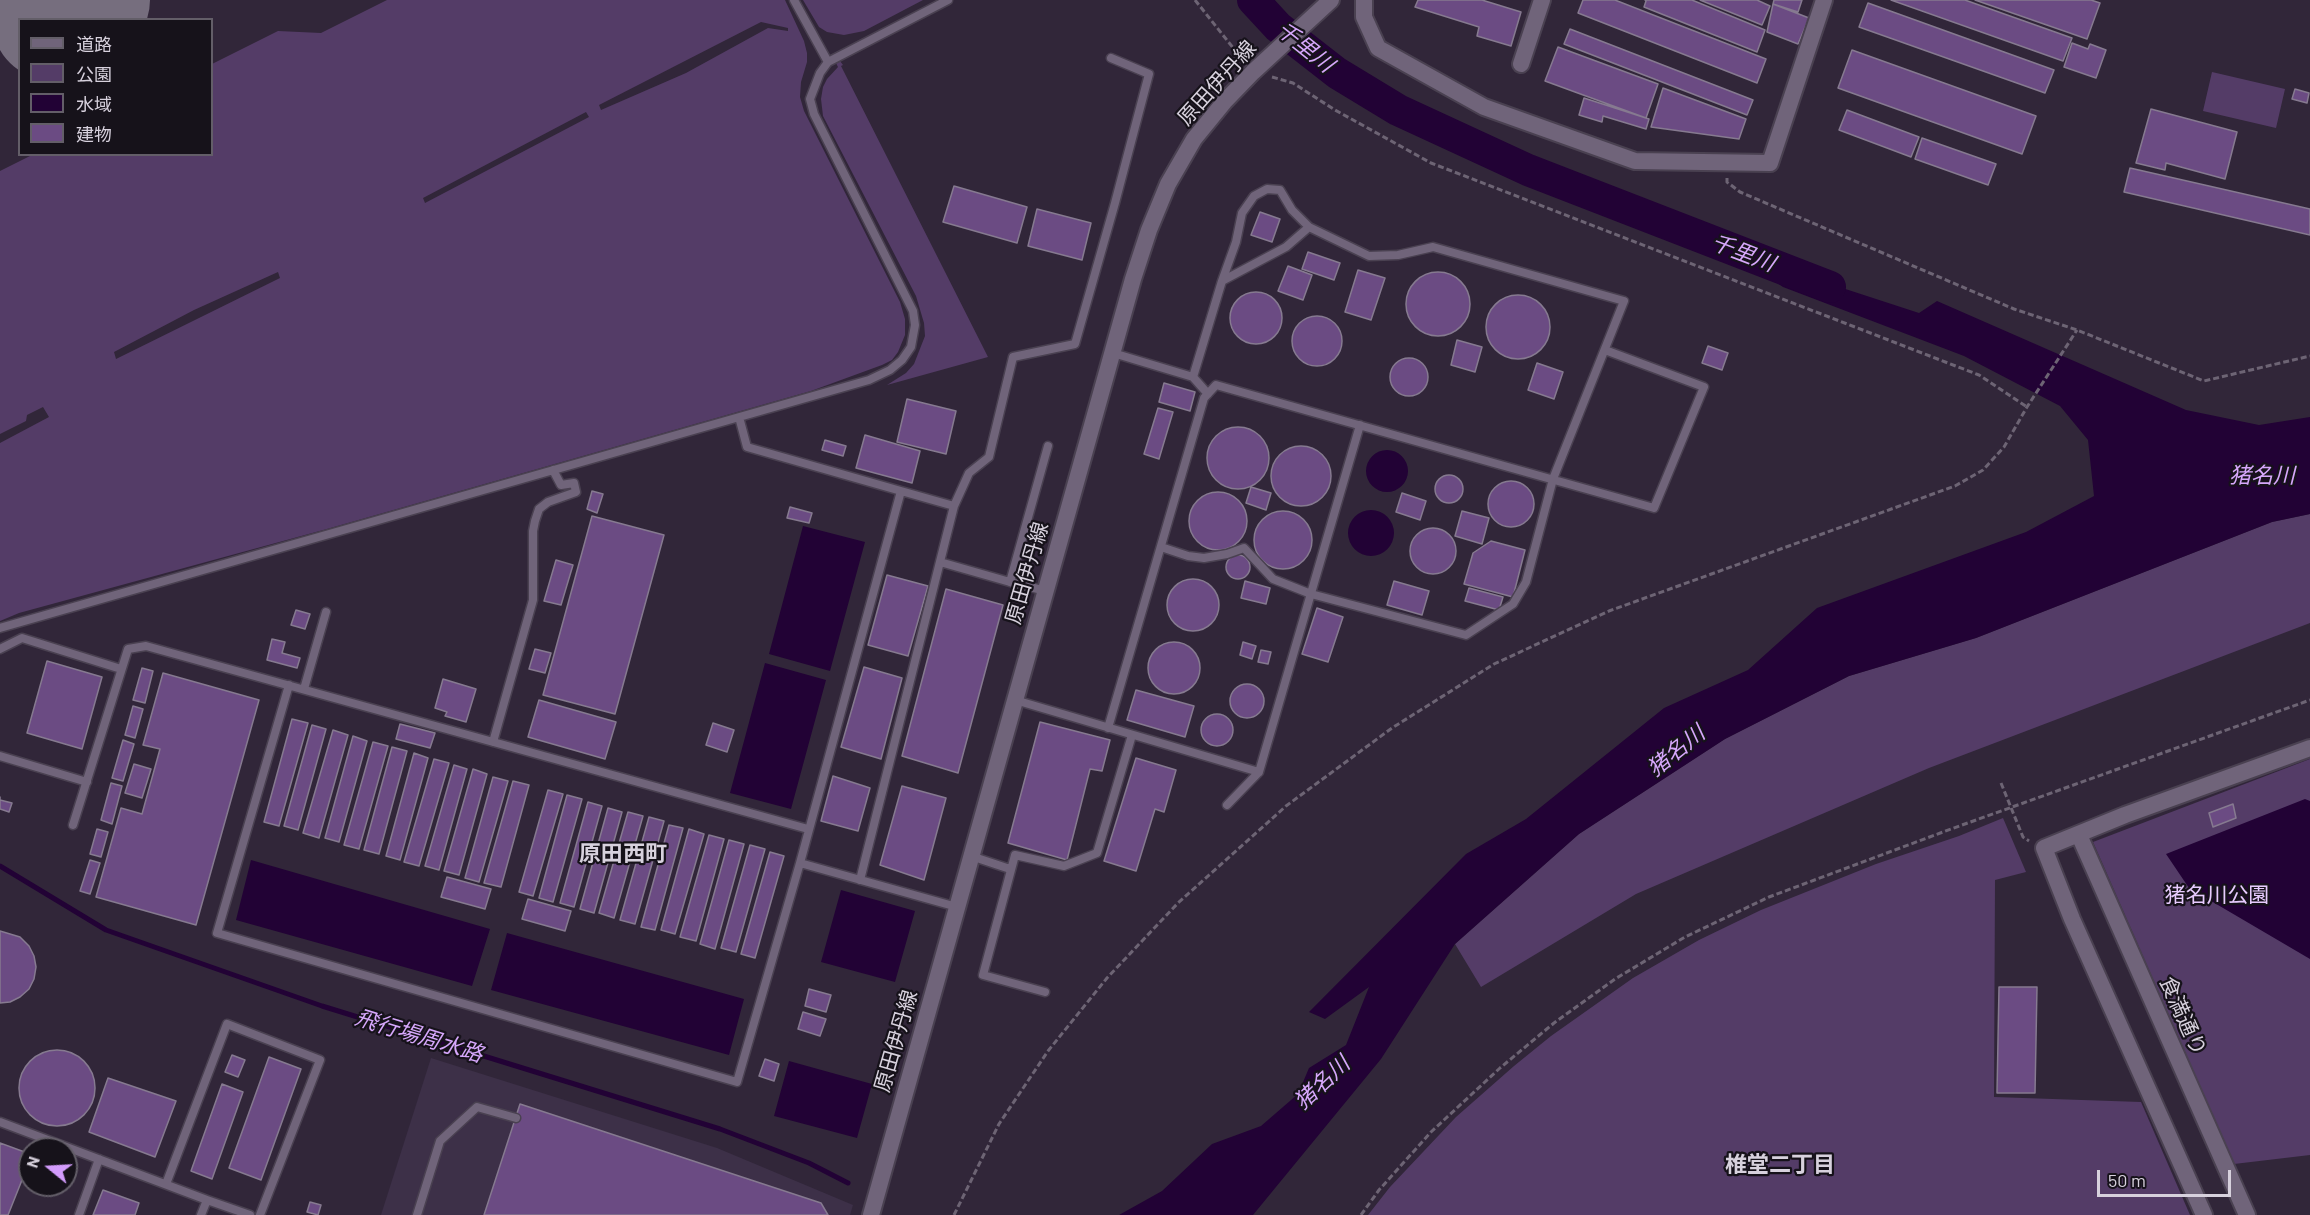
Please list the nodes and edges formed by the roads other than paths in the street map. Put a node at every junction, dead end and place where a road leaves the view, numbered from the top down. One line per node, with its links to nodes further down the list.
1 (794, 0): 8 (lane)
2 (948, 0): 8 (lane)
3 (1331, 0): 13 (street, 原田伊丹線)
4 (1364, 0): 6 (street)
5 (1542, 0): 9 (street)
6 (1824, 0)
7 (1111, 58): 22 (lane)
8 (828, 62): 16 (lane)
9 (1521, 64)
10 (1309, 227): 11 (lane); 11 (lane); 12 (lane)
11 (1222, 281): 14 (lane)
12 (1605, 350): 20 (lane); 20 (lane)
13 (1113, 352): 14 (lane); 26 (street, 原田伊丹線)
14 (1193, 377): 15 (lane)
15 (1208, 394): 17 (lane); 23 (lane)
16 (739, 417): 19 (lane); 21 (lane)
17 (1360, 425): 20 (lane); 27 (lane)
18 (1048, 446): 25 (lane)
19 (554, 470): 29 (lane); 37 (lane)
20 (1553, 479): 27 (lane)
21 (901, 491): 22 (lane); 44 (lane)
22 (954, 506): 24 (lane)
23 (1161, 547): 27 (lane); 35 (lane)
24 (940, 562): 25 (lane); 49 (lane)
25 (1010, 582): 26 (lane)
26 (1046, 591): 34 (street, 原田伊丹線)
27 (1311, 594): 40 (lane)
28 (326, 612): 33 (lane)
29 (0, 628)
30 (0, 649): 31 (lane)
31 (121, 669): 32 (lane); 41 (lane)
32 (289, 685): 33 (lane); 47 (lane)
33 (304, 689): 37 (lane)
34 (1015, 700): 35 (lane); 46 (street, 原田伊丹線)
35 (1108, 728): 36 (lane)
36 (1132, 735): 40 (lane); 48 (lane)
37 (493, 742): 44 (lane)
38 (2310, 748): 45 (street)
39 (0, 756): 41 (lane)
40 (1259, 771): 42 (lane)
41 (87, 782): 43 (lane)
42 (1227, 805)
43 (73, 825)
44 (808, 829): 47 (lane)
45 (2079, 835): 63 (street); 64 (street, 食満通り)
46 (971, 856): 48 (lane); 50 (street, 原田伊丹線)
47 (800, 863): 49 (lane)
48 (1010, 869): 51 (lane)
49 (860, 880): 50 (lane)
50 (957, 907): 62 (street, 原田伊丹線)
51 (1044, 992)
52 (516, 1118): 61 (lane)
53 (0, 1122): 54 (lane)
54 (99, 1159): 55 (lane); 57 (lane)
55 (166, 1184): 56 (lane); 60 (lane)
56 (207, 1200): 58 (lane); 59 (lane)
57 (79, 1215)
58 (201, 1215)
59 (250, 1215)
60 (260, 1215)
61 (417, 1215)
62 (871, 1215)
63 (2204, 1215)
64 (2247, 1215)

